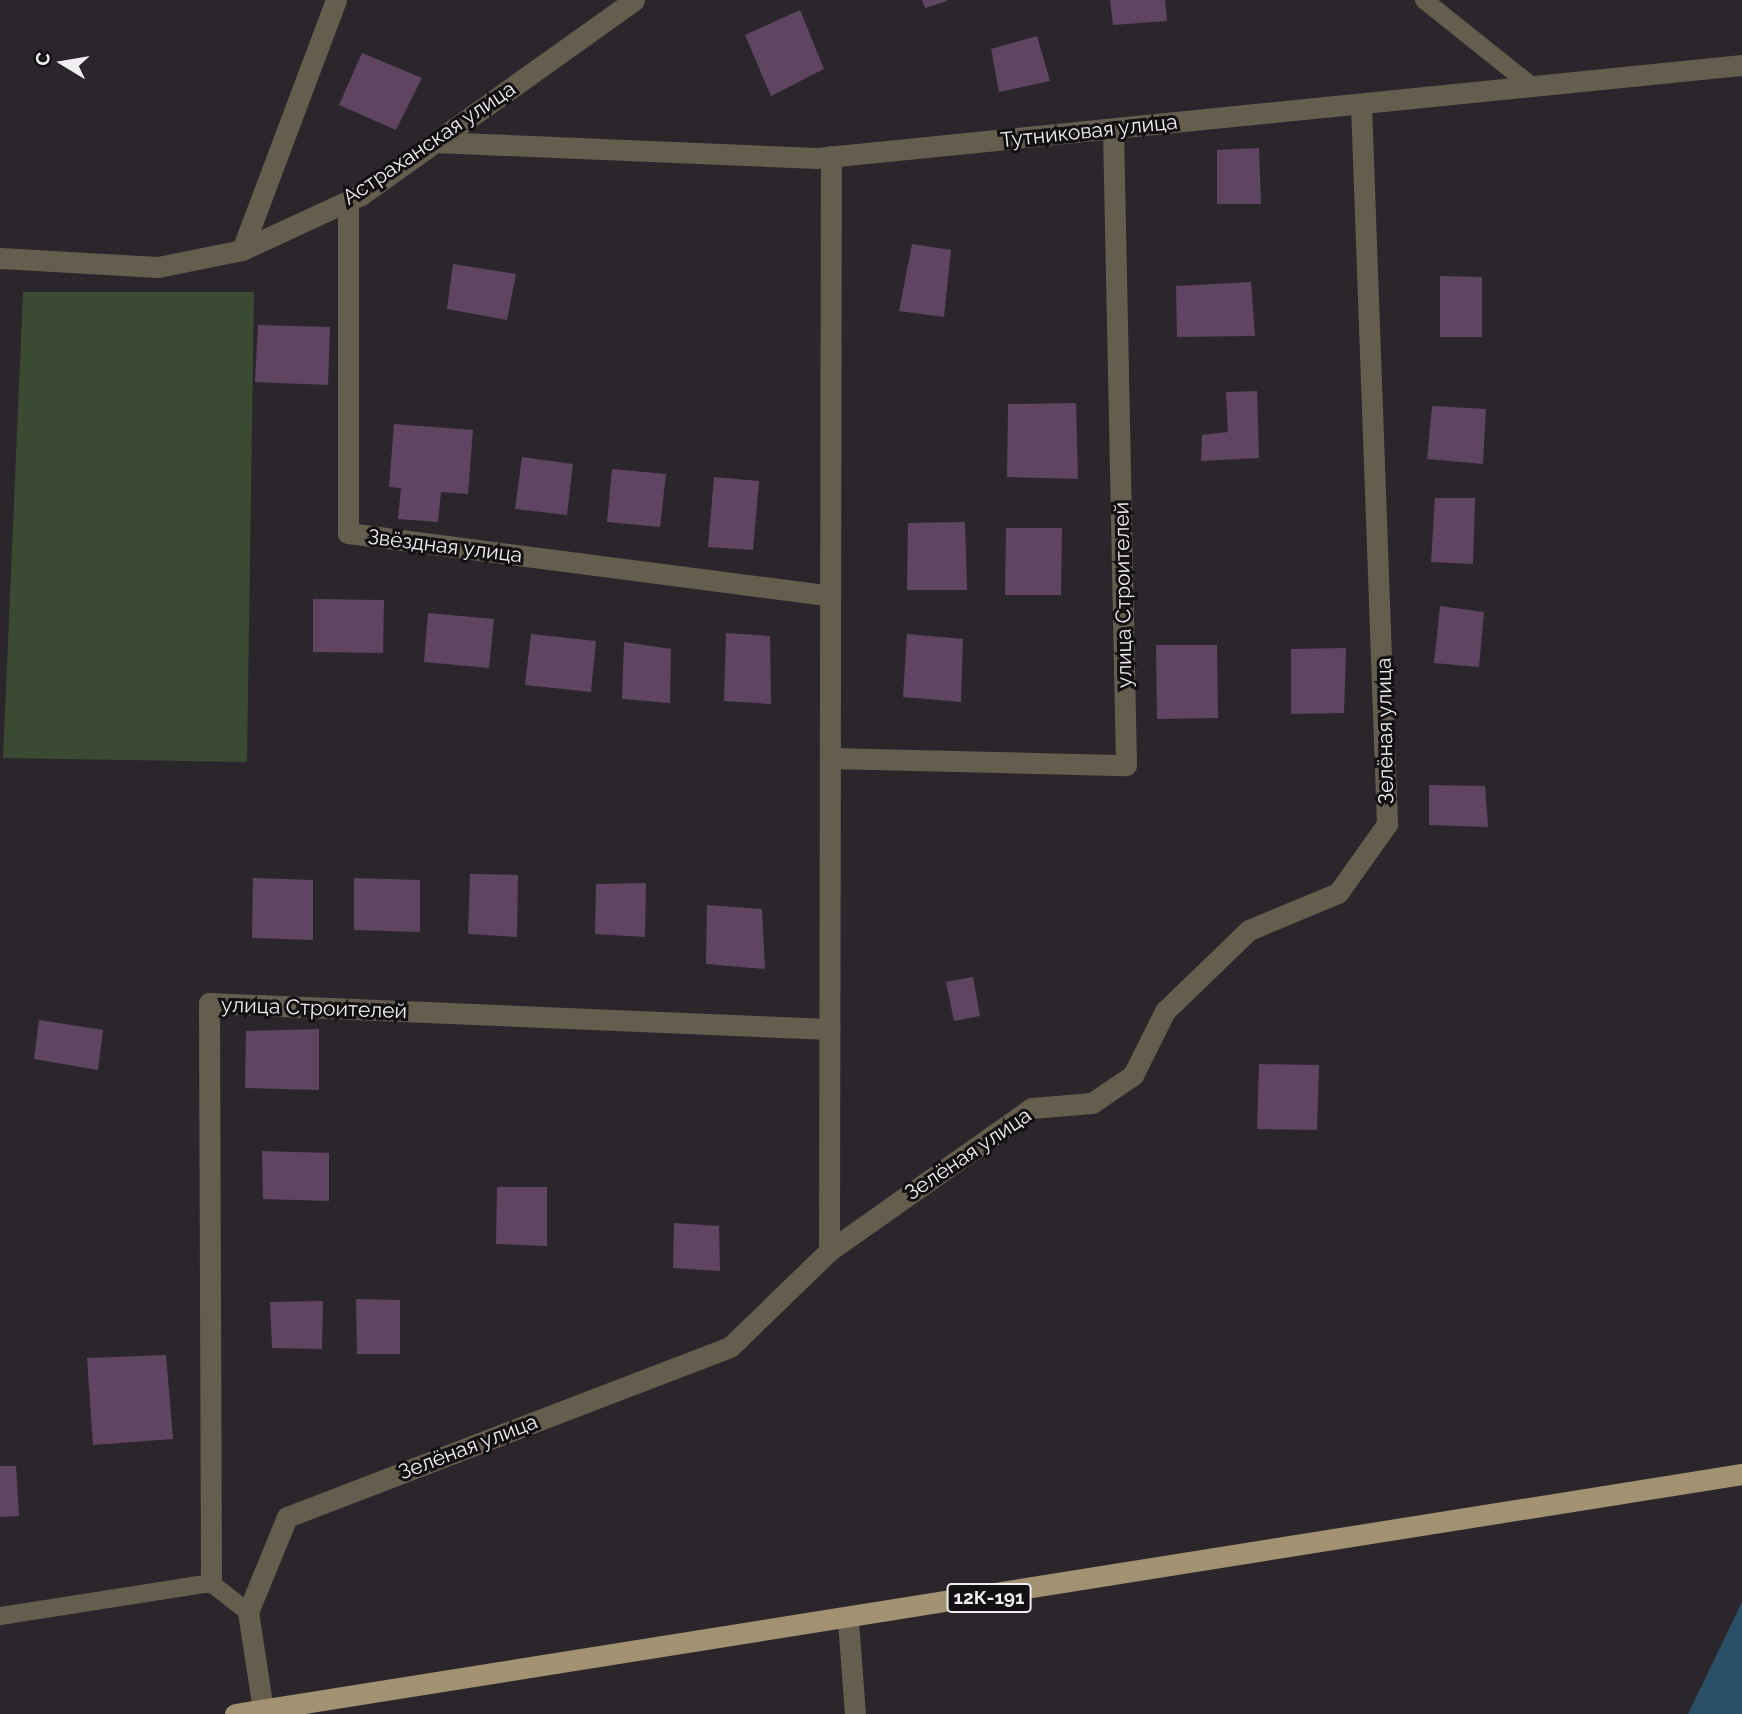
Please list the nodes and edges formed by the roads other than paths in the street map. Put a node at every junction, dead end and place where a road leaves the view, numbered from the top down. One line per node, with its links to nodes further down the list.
1 (335, 0): 11 (street)
2 (634, 0): 8 (street, Астраханская улица)
3 (1424, 0): 5 (lane)
4 (1742, 65): 5 (street, Тутниковая улица)
5 (1533, 87): 6 (street, Тутниковая улица)
6 (1361, 104): 7 (street, Тутниковая улица); 16 (street, Зелёная улица)
7 (1113, 129): 9 (street, Тутниковая улица); 14 (street, улица Строителей)
8 (435, 142): 9 (street, Тутниковая улица); 10 (street, Астраханская улица)
9 (831, 156): 13 (street)
10 (348, 201): 11 (street, Астраханская улица); 13 (street, Звёздная улица)
11 (242, 250): 12 (street, Астраханская улица)
12 (0, 258)
13 (830, 596): 14 (street)
14 (830, 758): 15 (street)
15 (829, 1029): 16 (street); 18 (street, улица Строителей)
16 (829, 1251): 19 (street, Зелёная улица)
17 (1742, 1474): 21 (main road, 12К-191)
18 (211, 1583): 19 (lane); 20 (lane)
19 (248, 1612): 22 (street)
20 (0, 1616)
21 (848, 1621): 22 (main road, 12К-191); 24 (street)
22 (263, 1710): 23 (main road, 12К-191)
23 (235, 1714)
24 (855, 1714)

